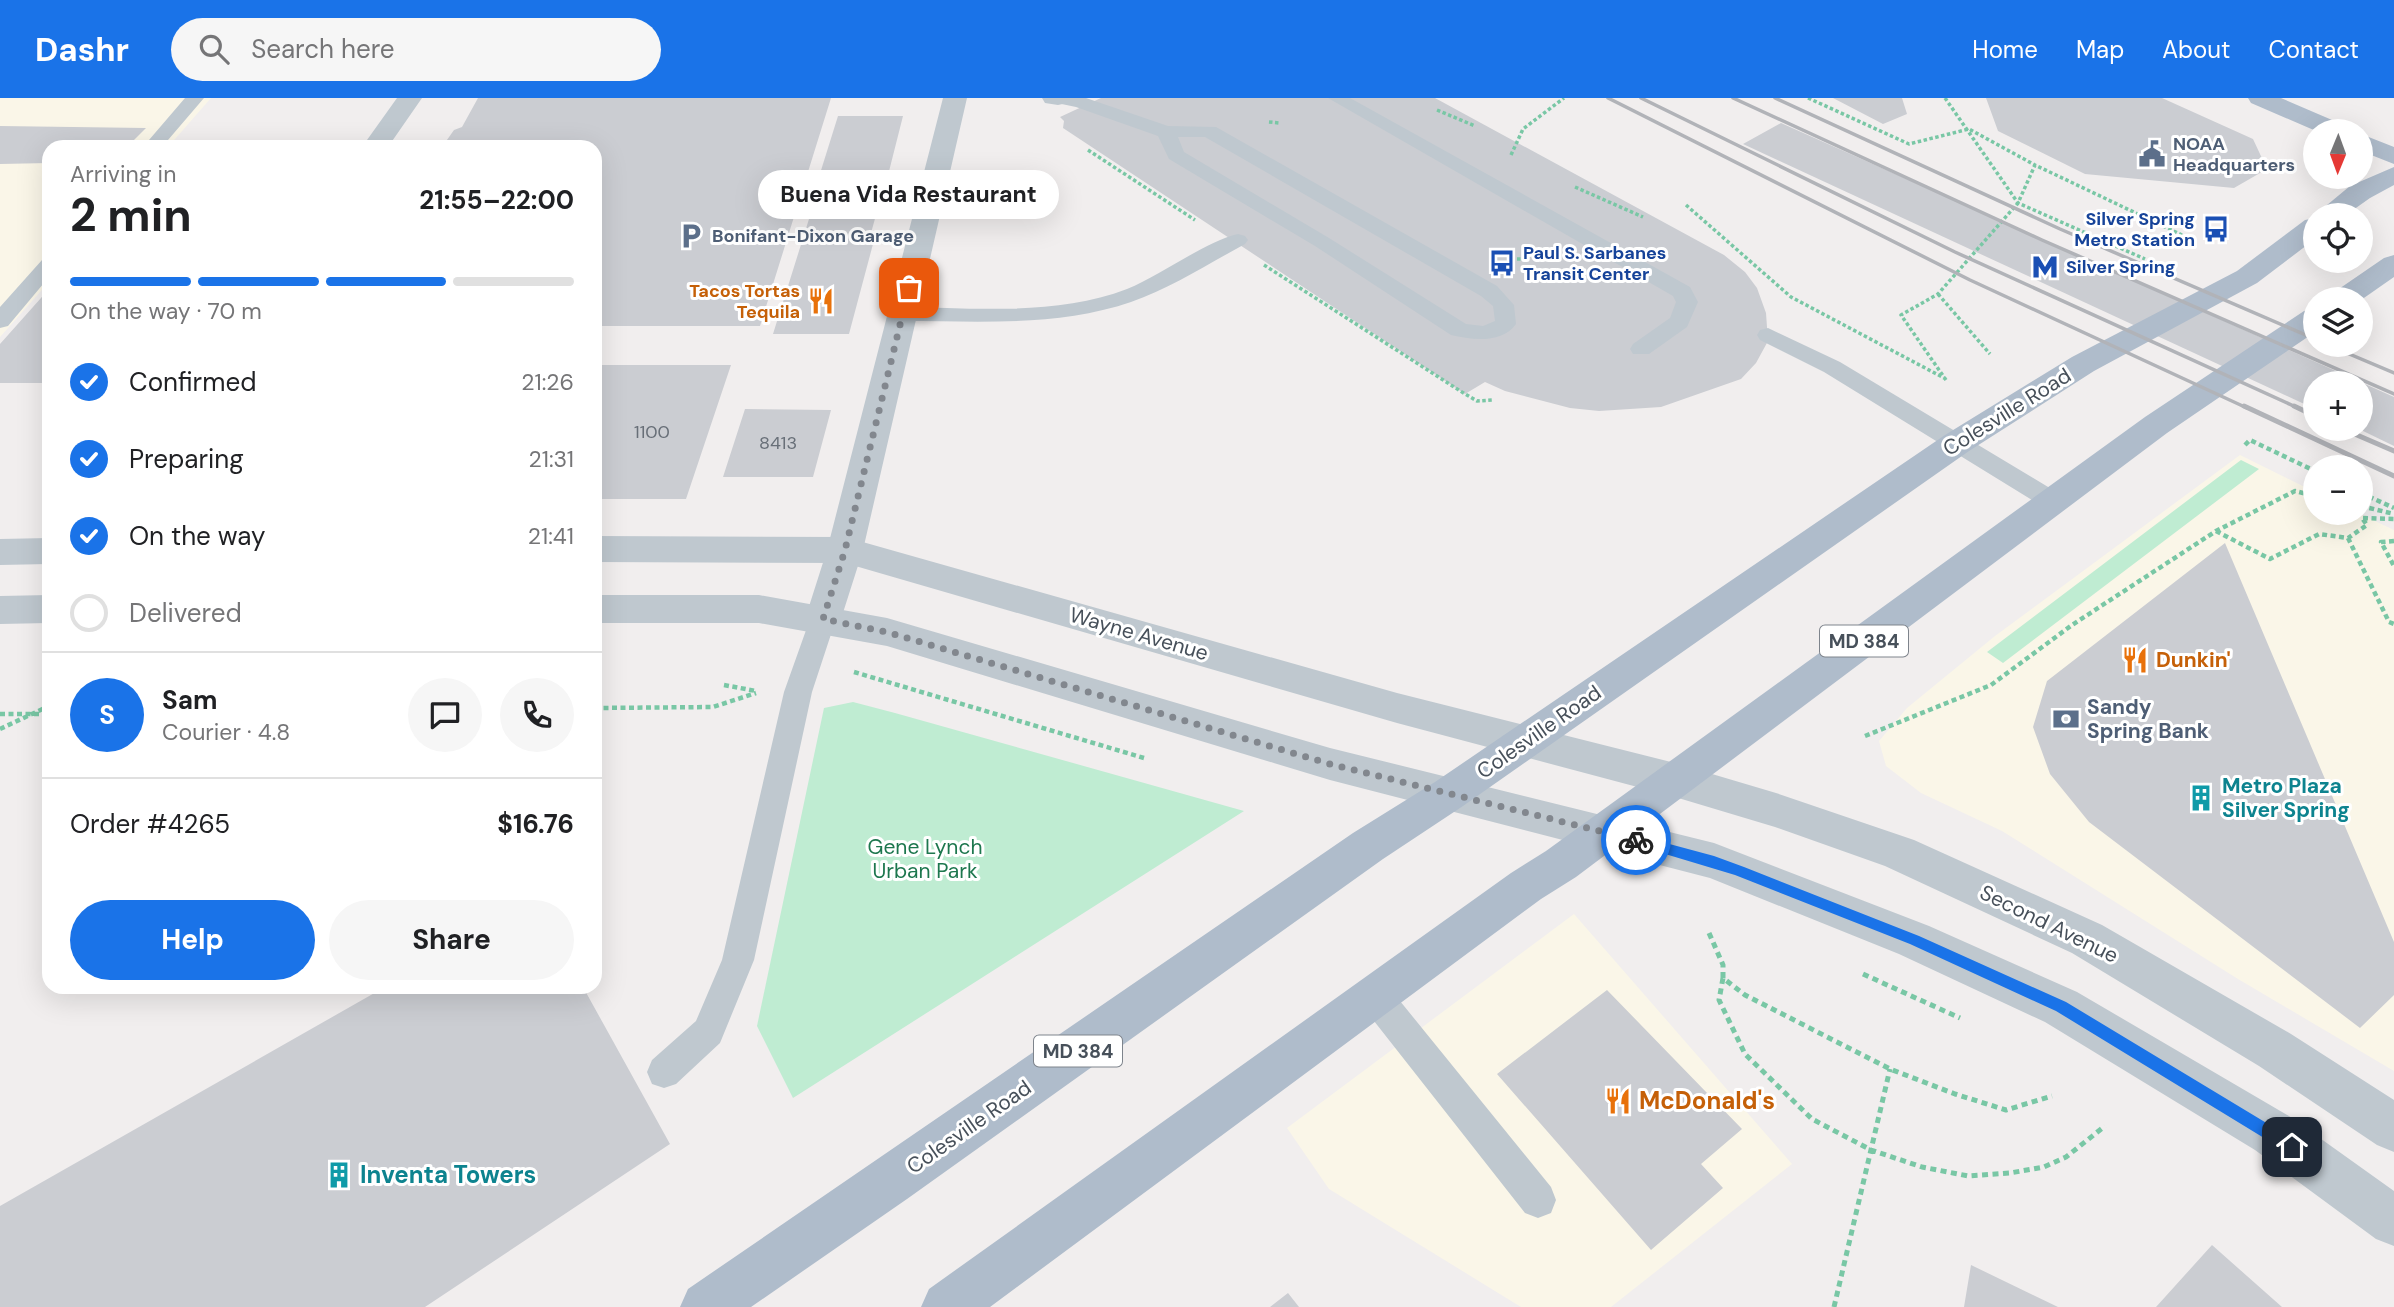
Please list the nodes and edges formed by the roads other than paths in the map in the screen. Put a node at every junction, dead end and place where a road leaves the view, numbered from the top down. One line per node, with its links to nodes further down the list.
1 (195, 98): 9 (lane)
2 (410, 98): 10 (street)
3 (955, 98): 20 (street)
4 (1057, 98): 8 (lane)
5 (1337, 98): 24 (lane)
6 (2260, 98): 7 (main road)
7 (2309, 119)
8 (1166, 132): 8 (lane)
9 (158, 140)
10 (379, 140)
11 (2373, 147): 12 (main road)
12 (2394, 156)
13 (2394, 175): 14 (main road)
14 (2345, 203)
15 (2303, 235): 25 (main road, Colesville Road / MD 384)
16 (1238, 240): 20 (lane)
17 (2394, 264): 19 (main road)
18 (42, 272): 21 (lane)
19 (2360, 287)
20 (903, 314): 28 (street)
21 (0, 321)
22 (2303, 326): 26 (main road, MD 384)
23 (1768, 335): 25 (lane)
24 (1641, 349)
25 (1956, 443): 26 (lane); 35 (main road, Colesville Road / MD 384)
26 (2054, 502): 36 (main road, MD 384)
27 (602, 549): 28 (street, Wayne Avenue)
28 (845, 550): 34 (street); 35 (street, Wayne Avenue)
29 (42, 551): 30 (street)
30 (0, 552)
31 (42, 609): 33 (street)
32 (602, 609): 34 (street)
33 (0, 610)
34 (823, 619): 37 (street); 40 (lane)
35 (1524, 741): 36 (street, Wayne Avenue); 37 (main road, Colesville Road / MD 384)
36 (1675, 780): 38 (main road, MD 384); 41 (street, Second Avenue)
37 (1449, 794): 38 (street); 44 (main road, Colesville Road / MD 384)
38 (1603, 831): 39 (main road, MD 384); 43 (street)
39 (1375, 996): 42 (lane); 45 (main road, MD 384)
40 (664, 1073)
41 (2394, 1128)
42 (1538, 1200)
43 (2394, 1221)
44 (706, 1307)
45 (947, 1307)

